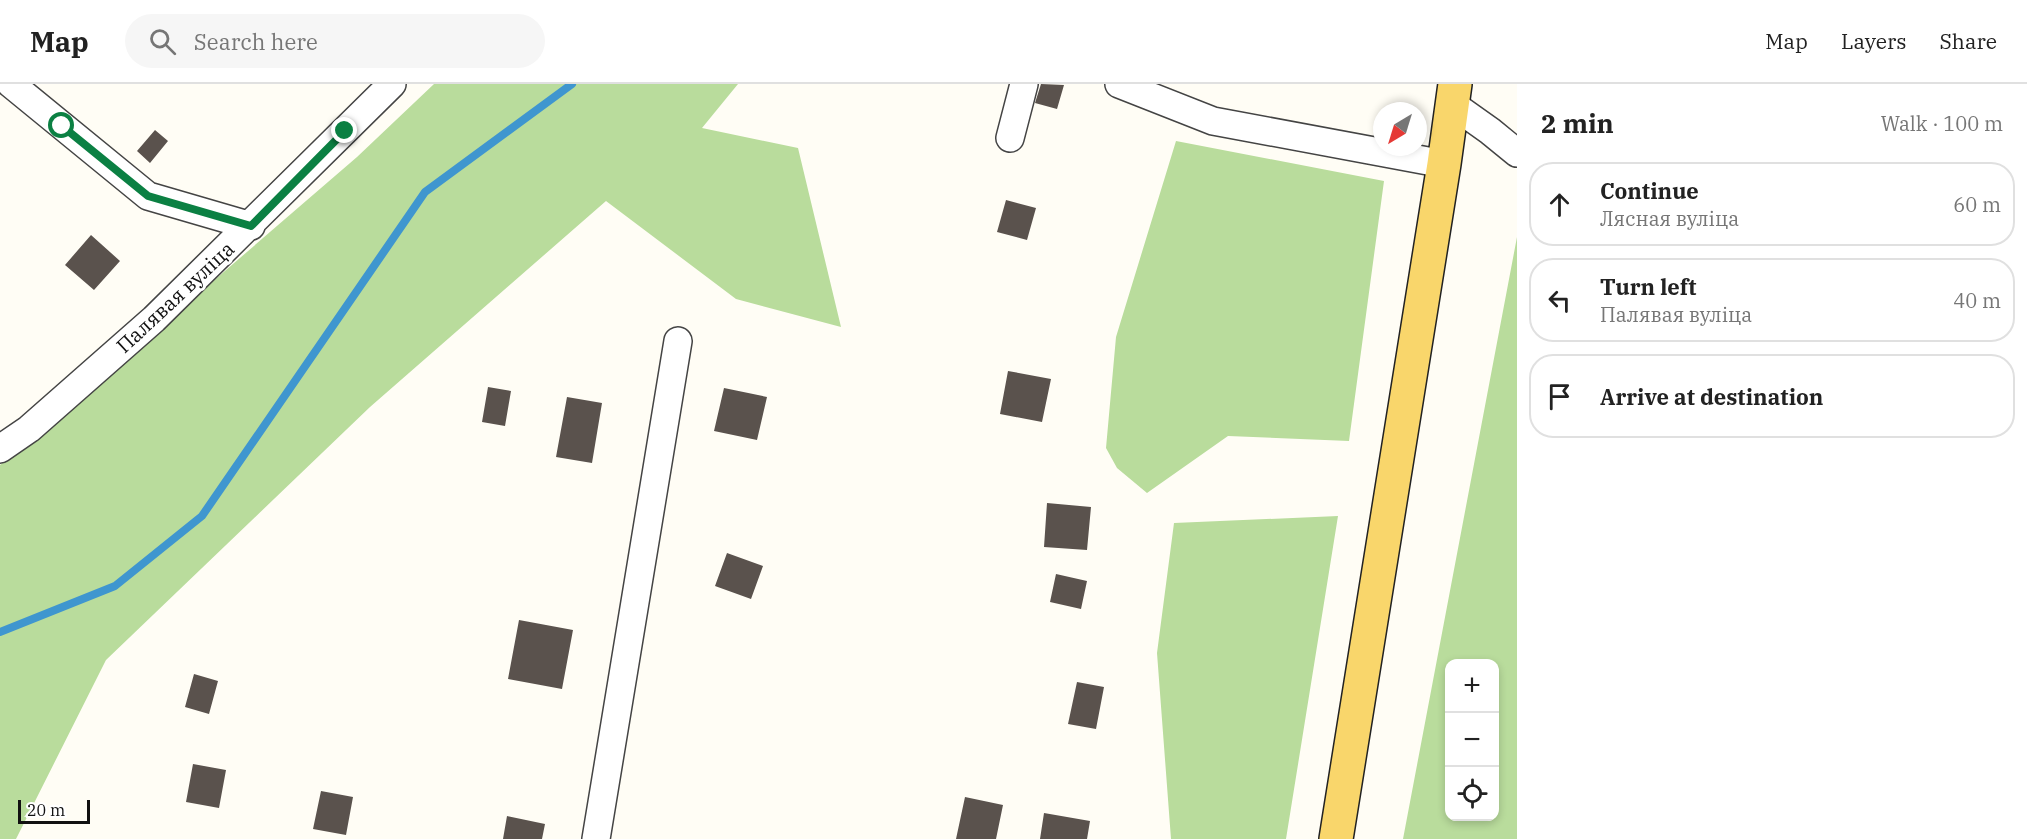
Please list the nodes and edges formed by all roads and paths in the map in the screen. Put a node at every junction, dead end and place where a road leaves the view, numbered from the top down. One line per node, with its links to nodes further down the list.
1 (11, 84): 9 (street)
2 (392, 84): 9 (street, Палявая вуліца)
3 (1024, 84): 6 (street)
4 (1119, 84): 8 (street)
5 (1453, 94): 7 (street); 8 (main road)
6 (1010, 138)
7 (1517, 153)
8 (1444, 164): 13 (main road)
9 (251, 226): 11 (street, Палявая вуліца)
10 (678, 341): 12 (street)
11 (0, 449)
12 (596, 839)
13 (1336, 839)

